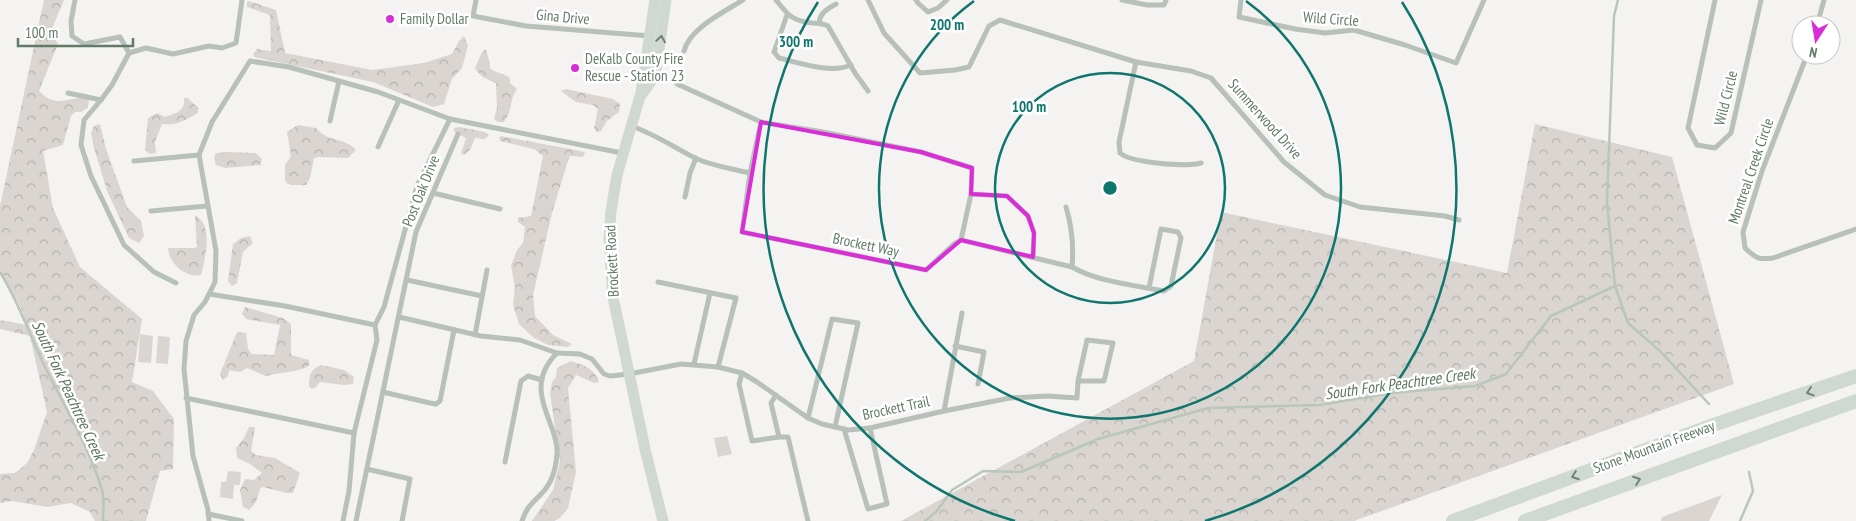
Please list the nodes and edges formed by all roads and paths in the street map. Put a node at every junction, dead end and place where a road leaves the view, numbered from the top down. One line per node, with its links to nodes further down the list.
1 (75, 0): 25 (street)
2 (240, 0): 25 (street)
3 (476, 0): 23 (street, Gina Drive)
4 (658, 0): 23 (street, Brockett Road); 33 (street, one-way to 4)
5 (743, 0): 24 (street)
6 (776, 0): 20 (street)
7 (868, 0): 19 (street, Summerwood Drive)
8 (875, 0): 19 (street)
9 (916, 0): 10 (street)
10 (947, 0)
11 (1122, 0): 12 (street)
12 (1166, 0)
13 (1241, 0): 14 (street, Wild Circle)
14 (1484, 0)
15 (1714, 0): 16 (street, Wild Circle)
16 (1761, 0)
17 (1824, 0): 21 (street)
18 (836, 4): 22 (street)
19 (872, 6): 26 (street, Summerwood Drive)
20 (787, 15): 22 (street); 27 (street)
21 (1820, 15)
22 (818, 23): 27 (street)
23 (650, 36): 33 (street, Brockett Road)
24 (684, 51)
25 (129, 53): 34 (street)
26 (1136, 62): 46 (street); 55 (street, Summerwood Drive)
27 (851, 65): 31 (street)
28 (1804, 65): 56 (street, Montreal Creek Circle)
29 (339, 81): 35 (street); 37 (street); 43 (street)
30 (677, 84): 38 (street)
31 (868, 91)
32 (68, 93): 34 (street)
33 (638, 99): 39 (street, Brockett Road)
34 (101, 100): 63 (street)
35 (400, 100): 36 (street); 41 (street)
36 (450, 119): 42 (street); 70 (street)
37 (330, 121)
38 (761, 122): 47 (street, Brockett Way); 49 (street)
39 (630, 126): 42 (street, Brockett Road); 44 (street)
40 (458, 134): 48 (street, Post Oak Drive)
41 (378, 147)
42 (622, 153): 77 (street, Brockett Road)
43 (199, 155): 45 (street); 51 (street)
44 (696, 158): 47 (street); 50 (street)
45 (134, 161)
46 (1201, 163)
47 (750, 173): 57 (street, Brockett Way)
48 (433, 193): 53 (street); 61 (street, Post Oak Drive)
49 (971, 194): 57 (street); 58 (street)
50 (685, 197)
51 (207, 206): 54 (street); 66 (street)
52 (1066, 207): 59 (street)
53 (500, 209)
54 (151, 211)
55 (1459, 220)
56 (1856, 229)
57 (961, 240): 58 (street)
58 (1034, 257): 59 (street)
59 (1072, 266): 64 (street)
60 (487, 270): 67 (street)
61 (408, 280): 67 (street); 69 (street, Post Oak Drive)
62 (658, 282): 65 (street)
63 (176, 283)
64 (1149, 288): 64 (street)
65 (710, 293): 75 (street); 76 (street)
66 (209, 294): 70 (street); 85 (street)
67 (482, 296): 72 (street)
68 (962, 313): 73 (street)
69 (399, 317): 71 (street); 83 (street, Post Oak Drive)
70 (375, 325): 92 (street)
71 (454, 330): 72 (street); 83 (street)
72 (475, 335): 74 (street)
73 (955, 346): 82 (street); 87 (street)
74 (557, 353): 77 (street); 80 (street)
75 (694, 364): 76 (street, Brockett Trail); 77 (street, Brockett Trail)
76 (718, 367): 78 (street, Brockett Trail)
77 (629, 374): 103 (street, Brockett Road)
78 (742, 374): 84 (street, Brockett Trail); 93 (street)
79 (1856, 376): 105 (highway, Stone Mountain Freeway, one-way to 105)
80 (542, 380): 94 (street); 102 (street)
81 (1078, 381): 81 (street, Brockett Trail); 87 (street, Brockett Trail)
82 (978, 384)
83 (383, 392): 95 (street, Post Oak Drive)
84 (776, 395): 88 (street, Brockett Trail); 93 (street)
85 (186, 398): 92 (street); 96 (street)
86 (1856, 401): 106 (highway, Stone Mountain Freeway, one-way to 86)
87 (944, 411): 90 (street, Brockett Trail)
88 (808, 418): 89 (street, Brockett Trail); 89 (street)
89 (835, 427): 91 (street, Brockett Trail)
90 (870, 428): 91 (street, Brockett Trail); 91 (street)
91 (844, 429)
92 (354, 433): 99 (street)
93 (779, 436): 104 (street)
94 (505, 462)
95 (367, 469): 100 (street, Post Oak Drive); 101 (street)
96 (208, 514): 97 (street); 98 (street)
97 (209, 521)
98 (242, 521)
99 (343, 521)
100 (356, 521)
101 (402, 521)
102 (522, 521)
103 (663, 521)
104 (808, 521)
105 (1453, 521)
106 (1525, 521)

